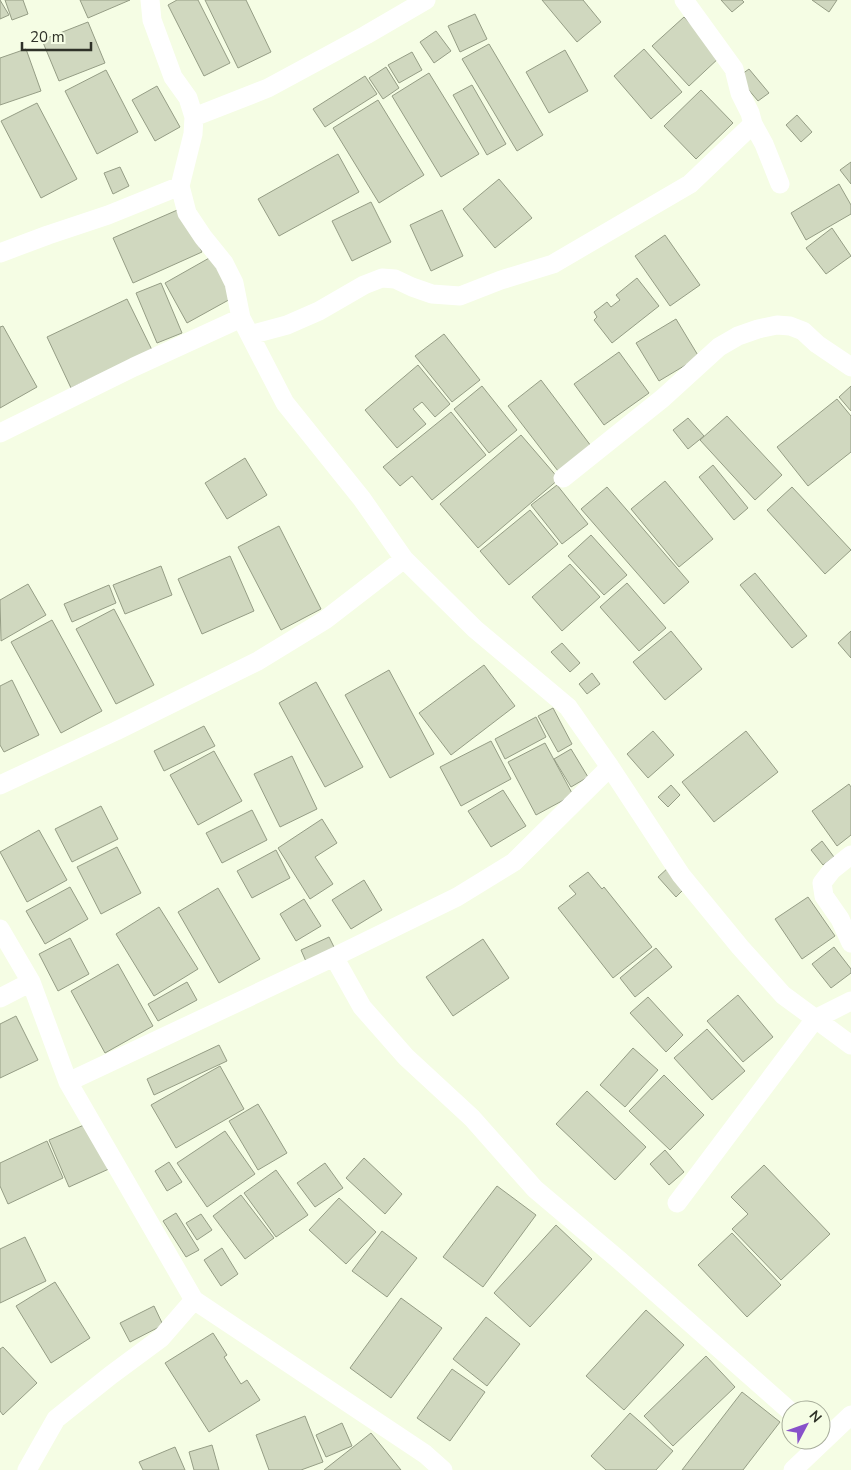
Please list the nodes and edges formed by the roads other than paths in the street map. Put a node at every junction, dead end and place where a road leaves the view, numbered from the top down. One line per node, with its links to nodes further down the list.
1 (150, 0): 4 (street)
2 (426, 0): 4 (street)
3 (684, 0): 5 (street)
4 (194, 117): 7 (street)
5 (753, 124): 6 (street); 10 (street)
6 (780, 184)
7 (180, 186): 8 (street); 9 (street)
8 (0, 253)
9 (241, 318): 10 (street); 12 (street)
10 (250, 335): 14 (street)
11 (851, 367): 13 (street)
12 (0, 433)
13 (563, 478)
14 (404, 559): 15 (street); 16 (street)
15 (610, 767): 20 (street); 24 (street)
16 (0, 785)
17 (851, 855): 19 (street)
18 (0, 929): 21 (street)
19 (851, 943)
20 (334, 957): 26 (street); 29 (street)
21 (31, 982): 22 (street); 26 (street)
22 (0, 998)
23 (851, 1001): 24 (street)
24 (815, 1019): 25 (street); 27 (street)
25 (851, 1045)
26 (68, 1082): 28 (street)
27 (677, 1203)
28 (194, 1300): 33 (street); 34 (street)
29 (781, 1403)
30 (851, 1415): 31 (street)
31 (831, 1433)
32 (813, 1450): 35 (street)
33 (27, 1470)
34 (443, 1470)
35 (792, 1470)

